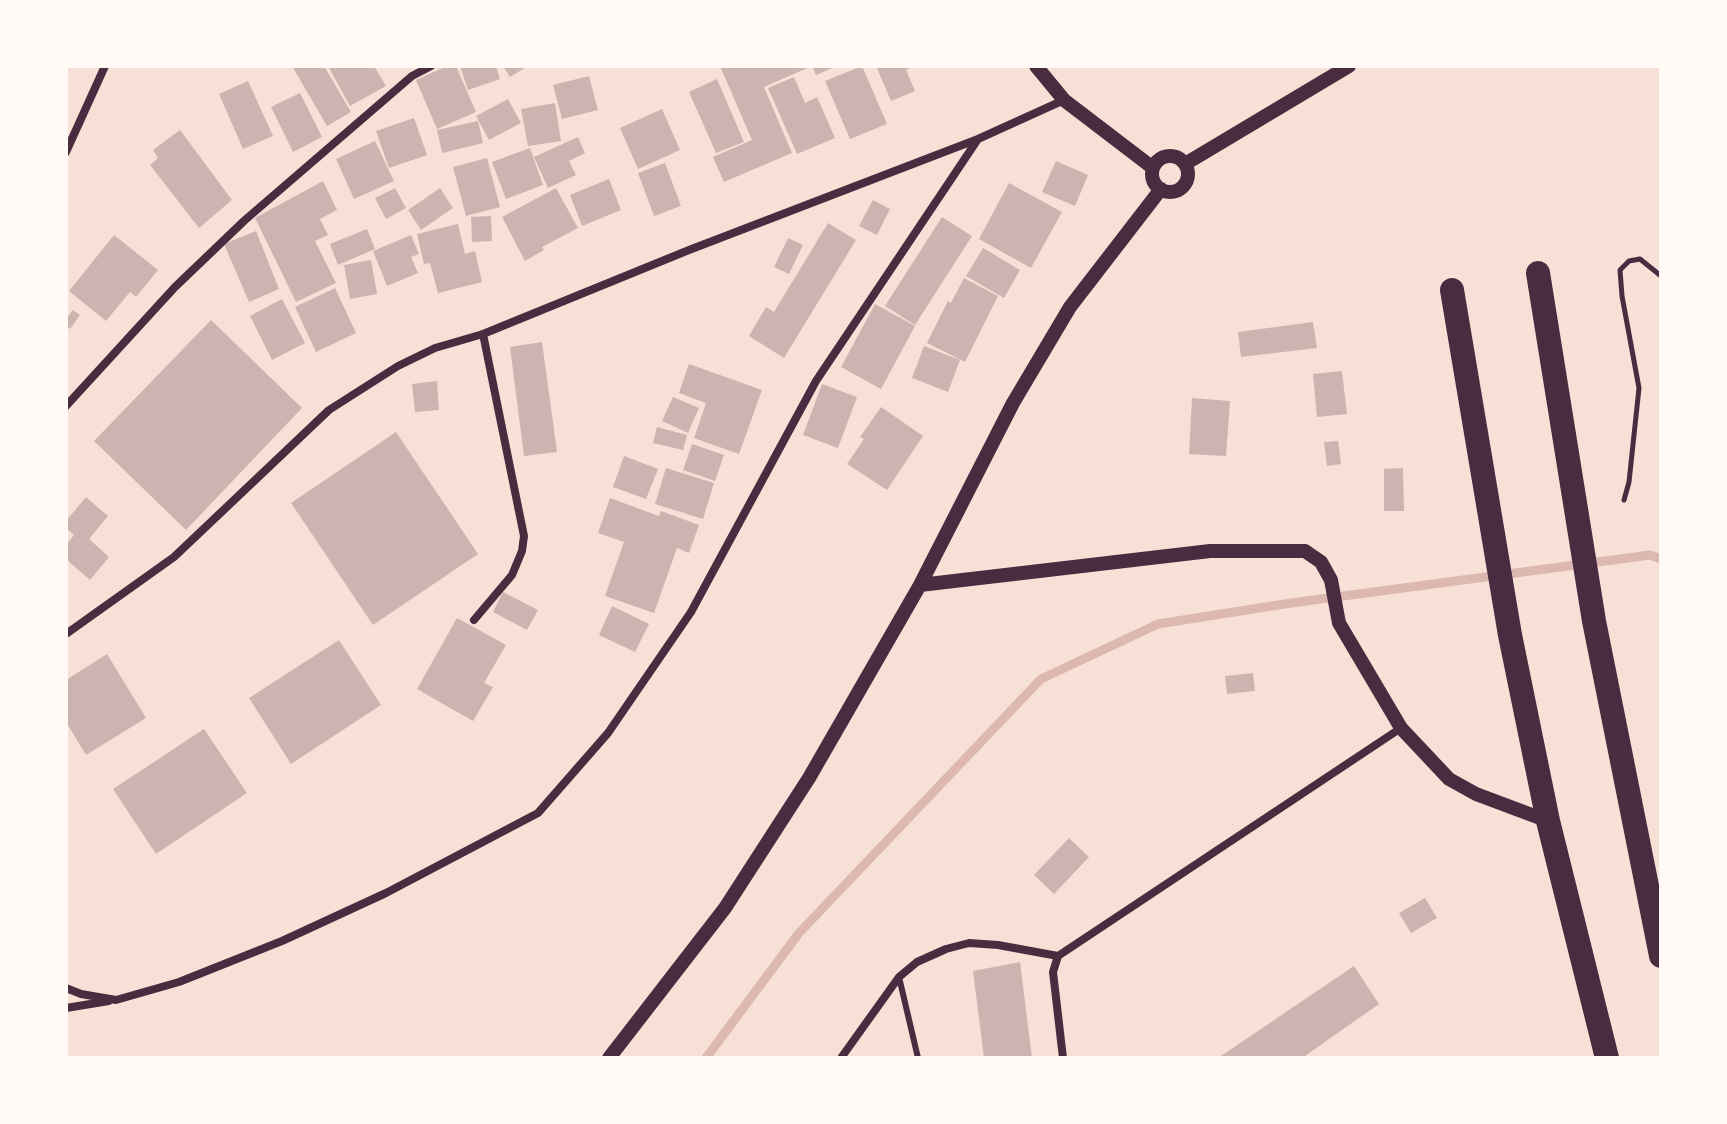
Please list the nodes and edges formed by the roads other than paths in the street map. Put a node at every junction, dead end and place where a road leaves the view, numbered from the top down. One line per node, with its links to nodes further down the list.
1 (105, 66): 7 (street)
2 (431, 66): 14 (street)
3 (1036, 66): 5 (street)
4 (1349, 66): 8 (street)
5 (1064, 100): 6 (street); 9 (street)
6 (978, 139): 13 (street); 24 (street)
7 (66, 152)
8 (1185, 164): 9 (street); 10 (street)
9 (1153, 168): 10 (street)
10 (1161, 189): 15 (street)
11 (1538, 273): 21 (highway)
12 (1452, 290): 19 (highway)
13 (483, 334): 16 (street); 17 (street)
14 (66, 406)
15 (920, 585): 18 (street); 26 (street)
16 (474, 620)
17 (66, 634)
18 (1401, 728): 19 (street); 20 (street)
19 (1548, 821): 30 (highway)
20 (1058, 956): 22 (street); 29 (street)
21 (1661, 956)
22 (899, 977): 27 (street); 28 (lane)
23 (66, 988): 24 (street)
24 (116, 1000): 25 (street)
25 (66, 1008)
26 (609, 1058)
27 (841, 1058)
28 (918, 1058)
29 (1063, 1058)
30 (1607, 1058)

